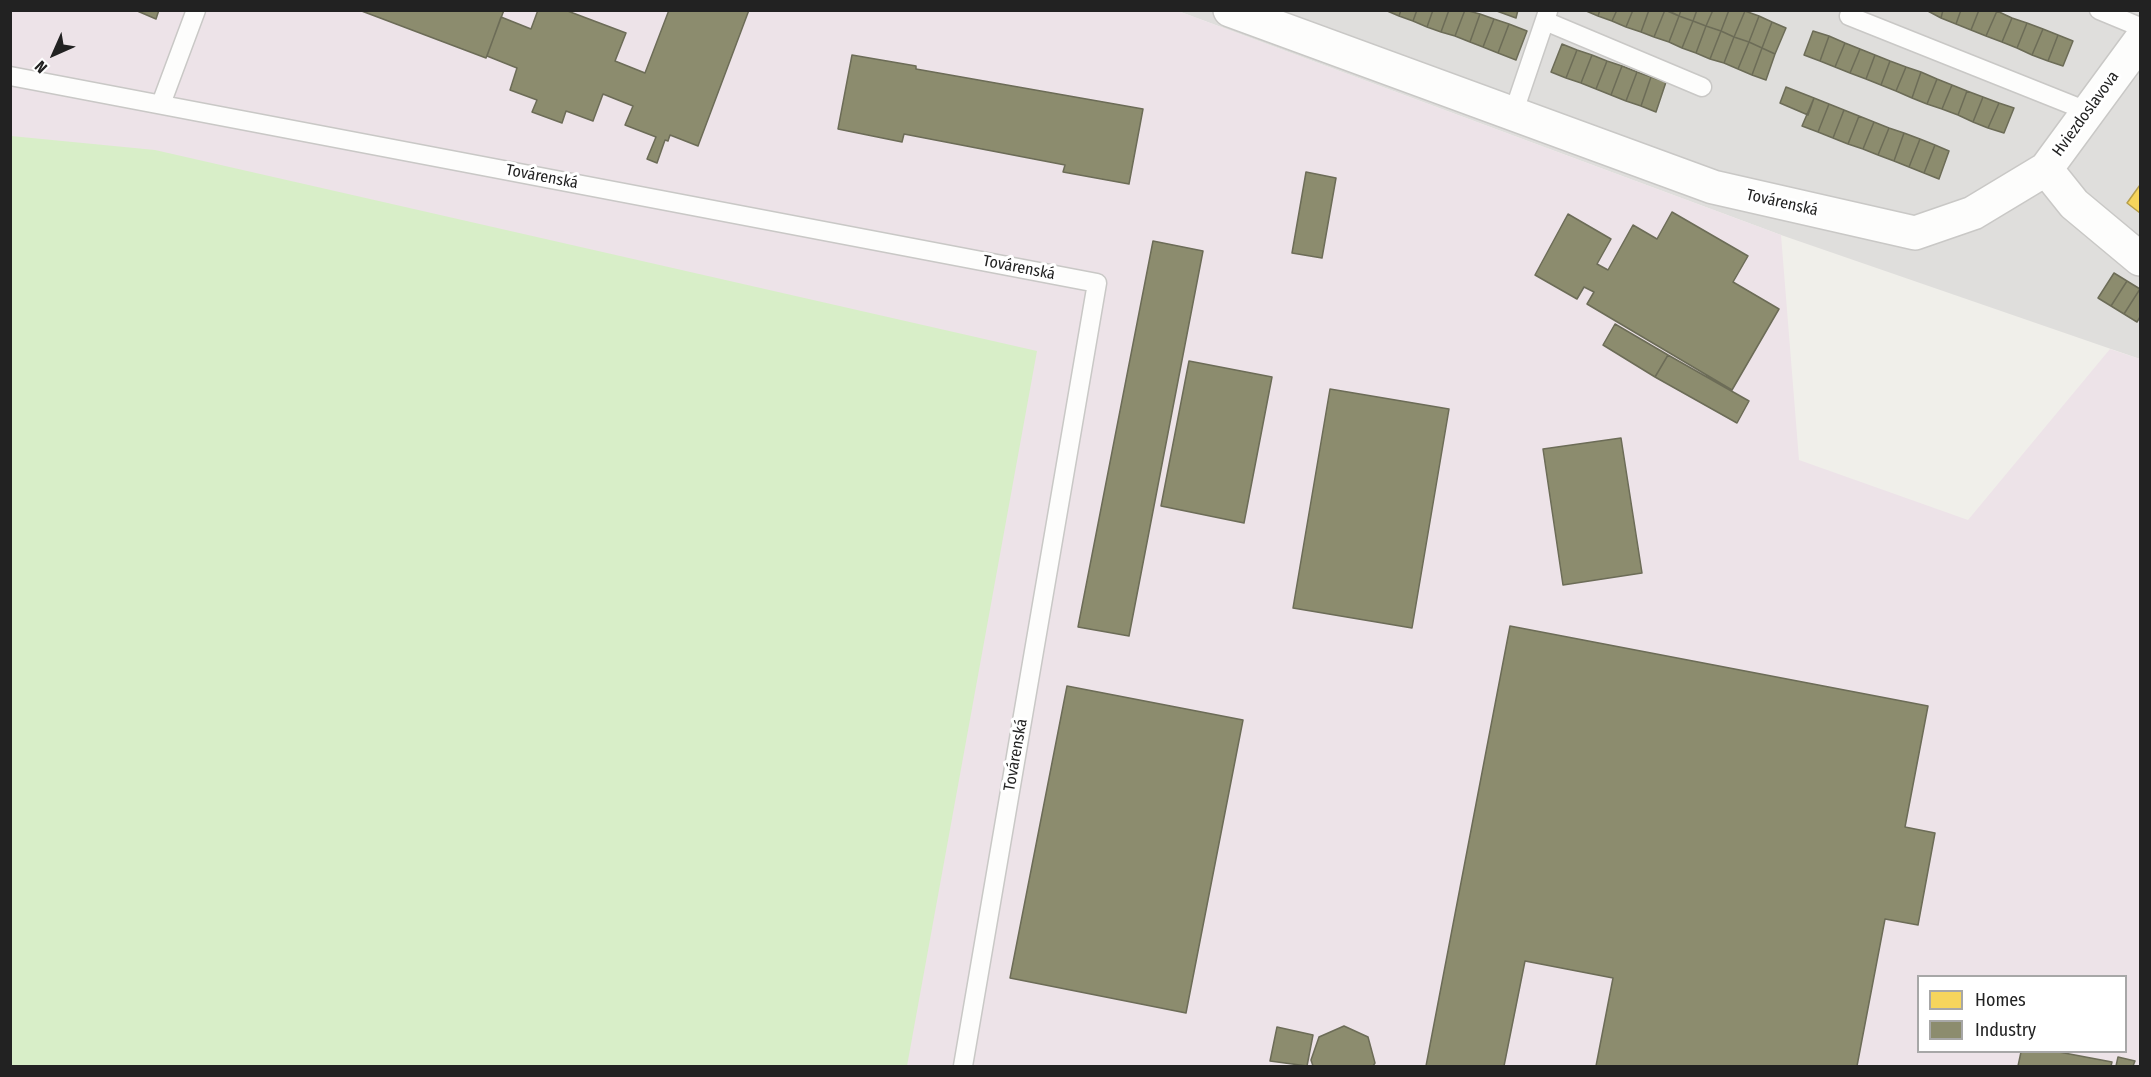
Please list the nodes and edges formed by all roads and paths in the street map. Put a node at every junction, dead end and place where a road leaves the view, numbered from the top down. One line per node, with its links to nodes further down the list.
1 (196, 10): 10 (lane)
2 (1230, 10): 12 (street, Továrenská)
3 (1851, 10): 11 (lane)
4 (2099, 10): 6 (lane)
5 (1547, 16): 9 (lane); 12 (lane)
6 (2140, 27)
7 (2140, 41): 11 (street, Hviezdoslavova)
8 (10, 76): 10 (lane, Továrenská)
9 (1702, 87)
10 (161, 104): 15 (lane, Továrenská)
11 (2087, 111): 13 (street, Hviezdoslavova)
12 (1513, 114): 13 (street, Továrenská)
13 (2046, 169): 14 (street, Hviezdoslavova)
14 (2140, 259)
15 (963, 1066)

